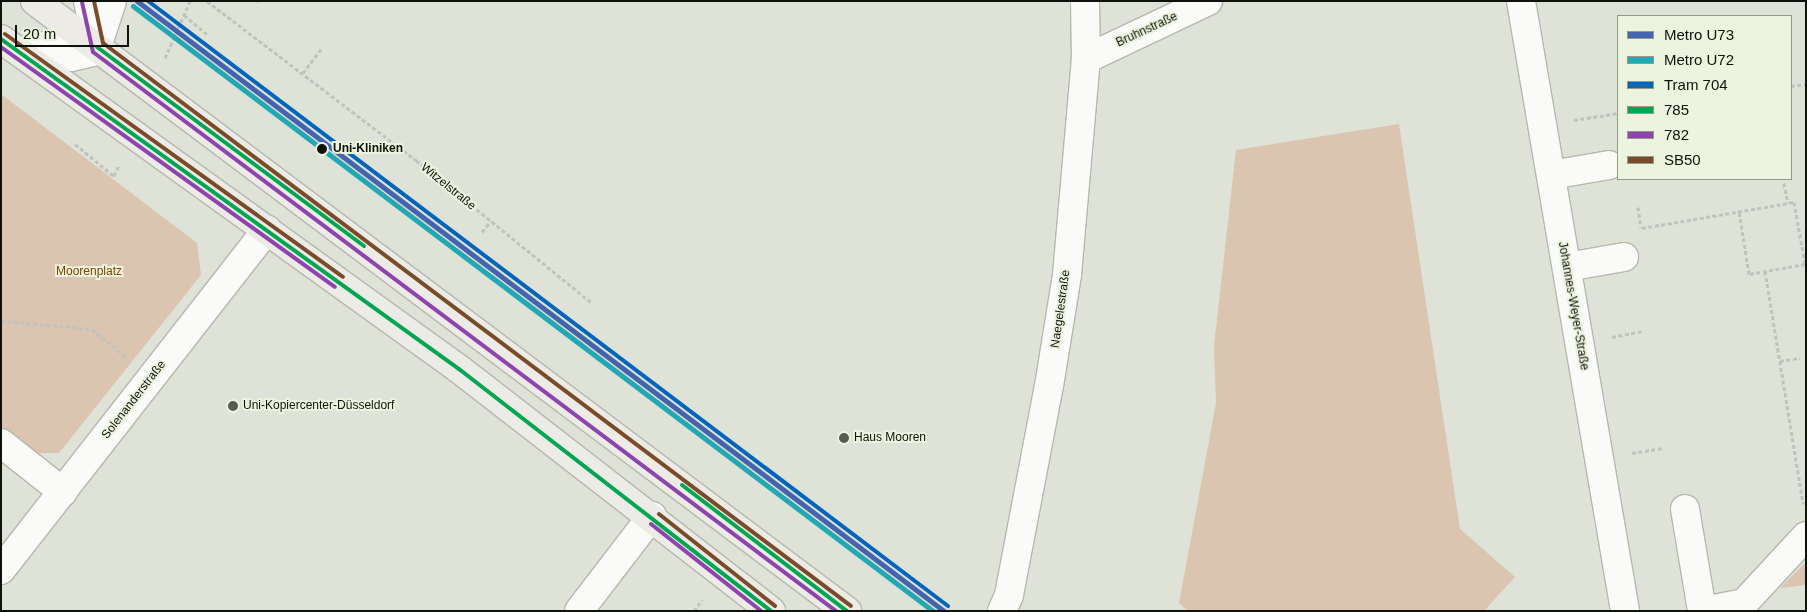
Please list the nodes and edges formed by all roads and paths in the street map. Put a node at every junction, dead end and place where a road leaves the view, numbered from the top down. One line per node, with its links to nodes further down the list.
1 (35, 1): 11 (main road)
2 (88, 1): 11 (street)
3 (112, 1): 11 (street)
4 (207, 1): 15 (path, Witzelstraße)
5 (1085, 1): 14 (street, Naegelestraße)
6 (1208, 1): 14 (street, Bruhnstraße)
7 (1522, 1): 19 (street, Johannes-Weyer-Straße)
8 (184, 15): 9 (path)
9 (209, 36)
10 (1, 39): 13 (main road)
11 (97, 46): 13 (street); 51 (main road)
12 (322, 48): 15 (path)
13 (24, 55): 30 (main road)
14 (1086, 59): 52 (street, Naegelestraße)
15 (304, 73): 28 (path, Witzelstraße)
16 (1806, 84): 17 (path)
17 (1792, 86)
18 (1617, 113): 19 (path)
19 (1542, 125): 22 (street, Johannes-Weyer-Straße)
20 (75, 144): 23 (path)
21 (1610, 164): 22 (street)
22 (1551, 174): 35 (street, Johannes-Weyer-Straße)
23 (114, 176)
24 (1784, 183): 25 (path)
25 (1788, 203): 27 (path); 33 (path)
26 (1638, 207): 29 (path)
27 (1739, 212): 29 (path); 36 (path)
28 (490, 222): 32 (path); 37 (path, Witzelstraße)
29 (1641, 228): 31 (path)
30 (267, 230): 41 (street, Solenanderstraße); 46 (main road)
31 (1633, 230)
32 (482, 232)
33 (1804, 253): 36 (path)
34 (1624, 257): 35 (street)
35 (1566, 267): 53 (street, Johannes-Weyer-Straße)
36 (1765, 270): 40 (path)
37 (591, 302)
38 (1, 321): 41 (path)
39 (1800, 358): 40 (path)
40 (1780, 361): 44 (path)
41 (151, 378): 43 (street, Solenanderstraße)
42 (1, 443): 43 (street)
43 (63, 492): 48 (street, Solenanderstraße)
44 (1803, 506)
45 (1685, 509): 54 (street)
46 (652, 516): 49 (street); 50 (main road)
47 (1806, 536): 54 (street)
48 (1, 570)
49 (579, 611)
50 (771, 611)
51 (847, 611)
52 (1002, 611)
53 (1625, 611)
54 (1703, 611)

